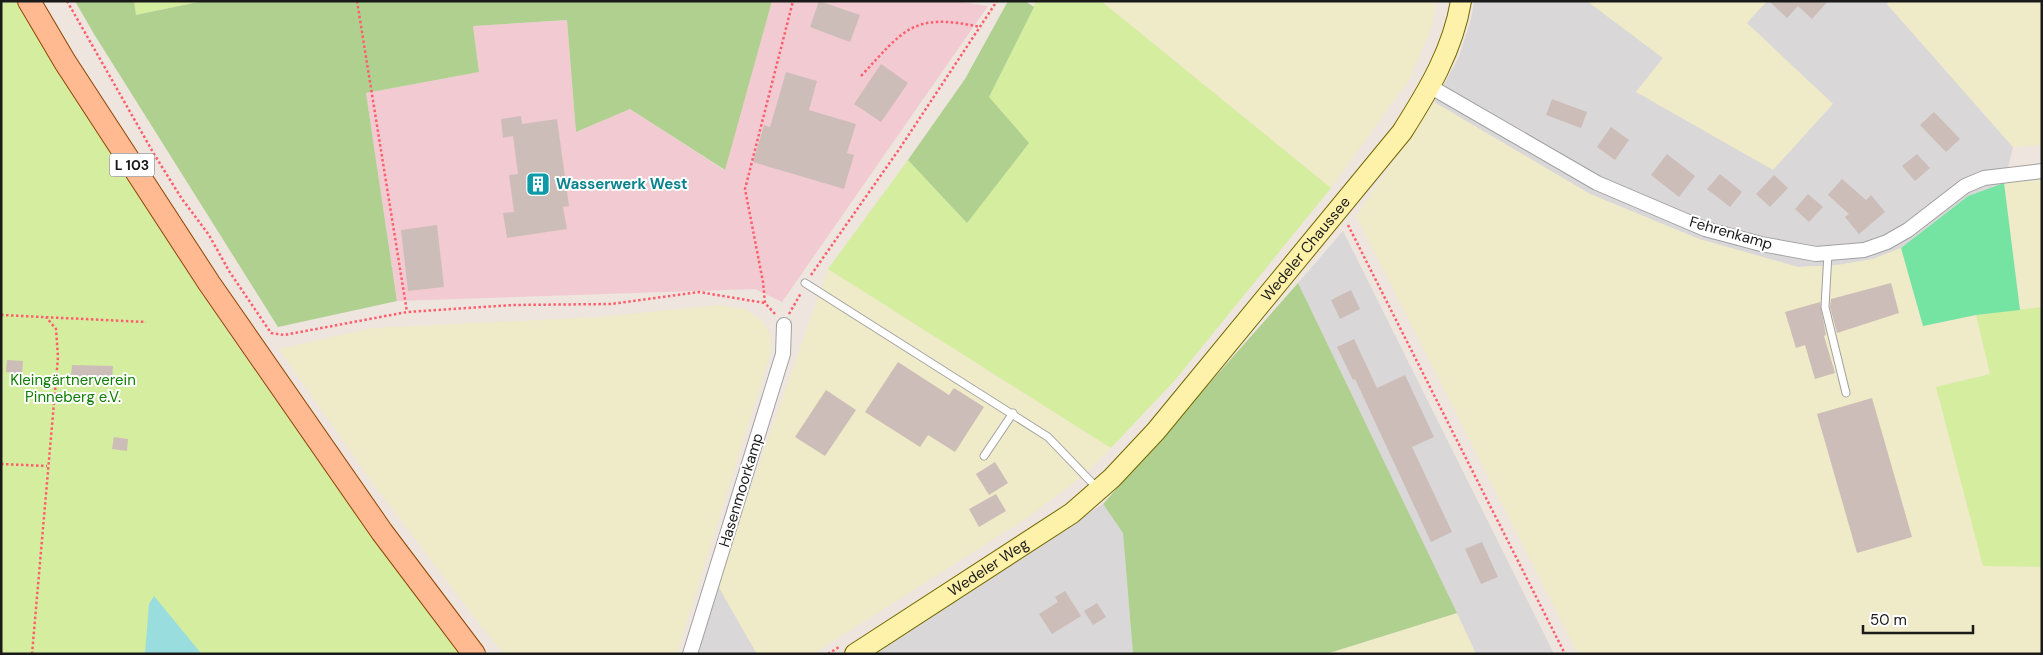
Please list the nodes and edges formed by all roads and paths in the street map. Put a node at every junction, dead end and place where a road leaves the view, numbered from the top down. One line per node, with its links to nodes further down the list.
1 (29, 1): 29 (main road, L 103)
2 (67, 1): 15 (path)
3 (357, 1): 15 (path)
4 (793, 1): 14 (path)
5 (997, 1): 7 (path)
6 (1461, 1): 9 (main road, Wedeler Chaussee)
7 (980, 27): 8 (path); 13 (path)
8 (861, 76)
9 (1431, 87): 11 (main road, Wedeler Chaussee); 12 (street, Fehrenkamp)
10 (2042, 171): 12 (street, Fehrenkamp)
11 (1339, 208): 25 (main road, Wedeler Chaussee); 32 (path)
12 (1828, 254): 20 (lane)
13 (805, 283): 19 (path); 21 (lane)
14 (765, 303): 15 (path); 19 (path)
15 (407, 312)
16 (1, 315): 17 (path)
17 (46, 317): 18 (path); 24 (path)
18 (146, 322)
19 (784, 325): 30 (street, Hasenmoorkamp)
20 (1846, 393)
21 (1013, 413): 22 (lane); 26 (lane)
22 (984, 456)
23 (1, 464): 24 (path)
24 (48, 466): 28 (path)
25 (1116, 475): 26 (main road, Wedeler Weg)
26 (1099, 490): 27 (main road, Wedeler Weg)
27 (850, 648): 31 (path)
28 (32, 654)
29 (474, 654)
30 (690, 654)
31 (828, 654)
32 (1565, 654)

